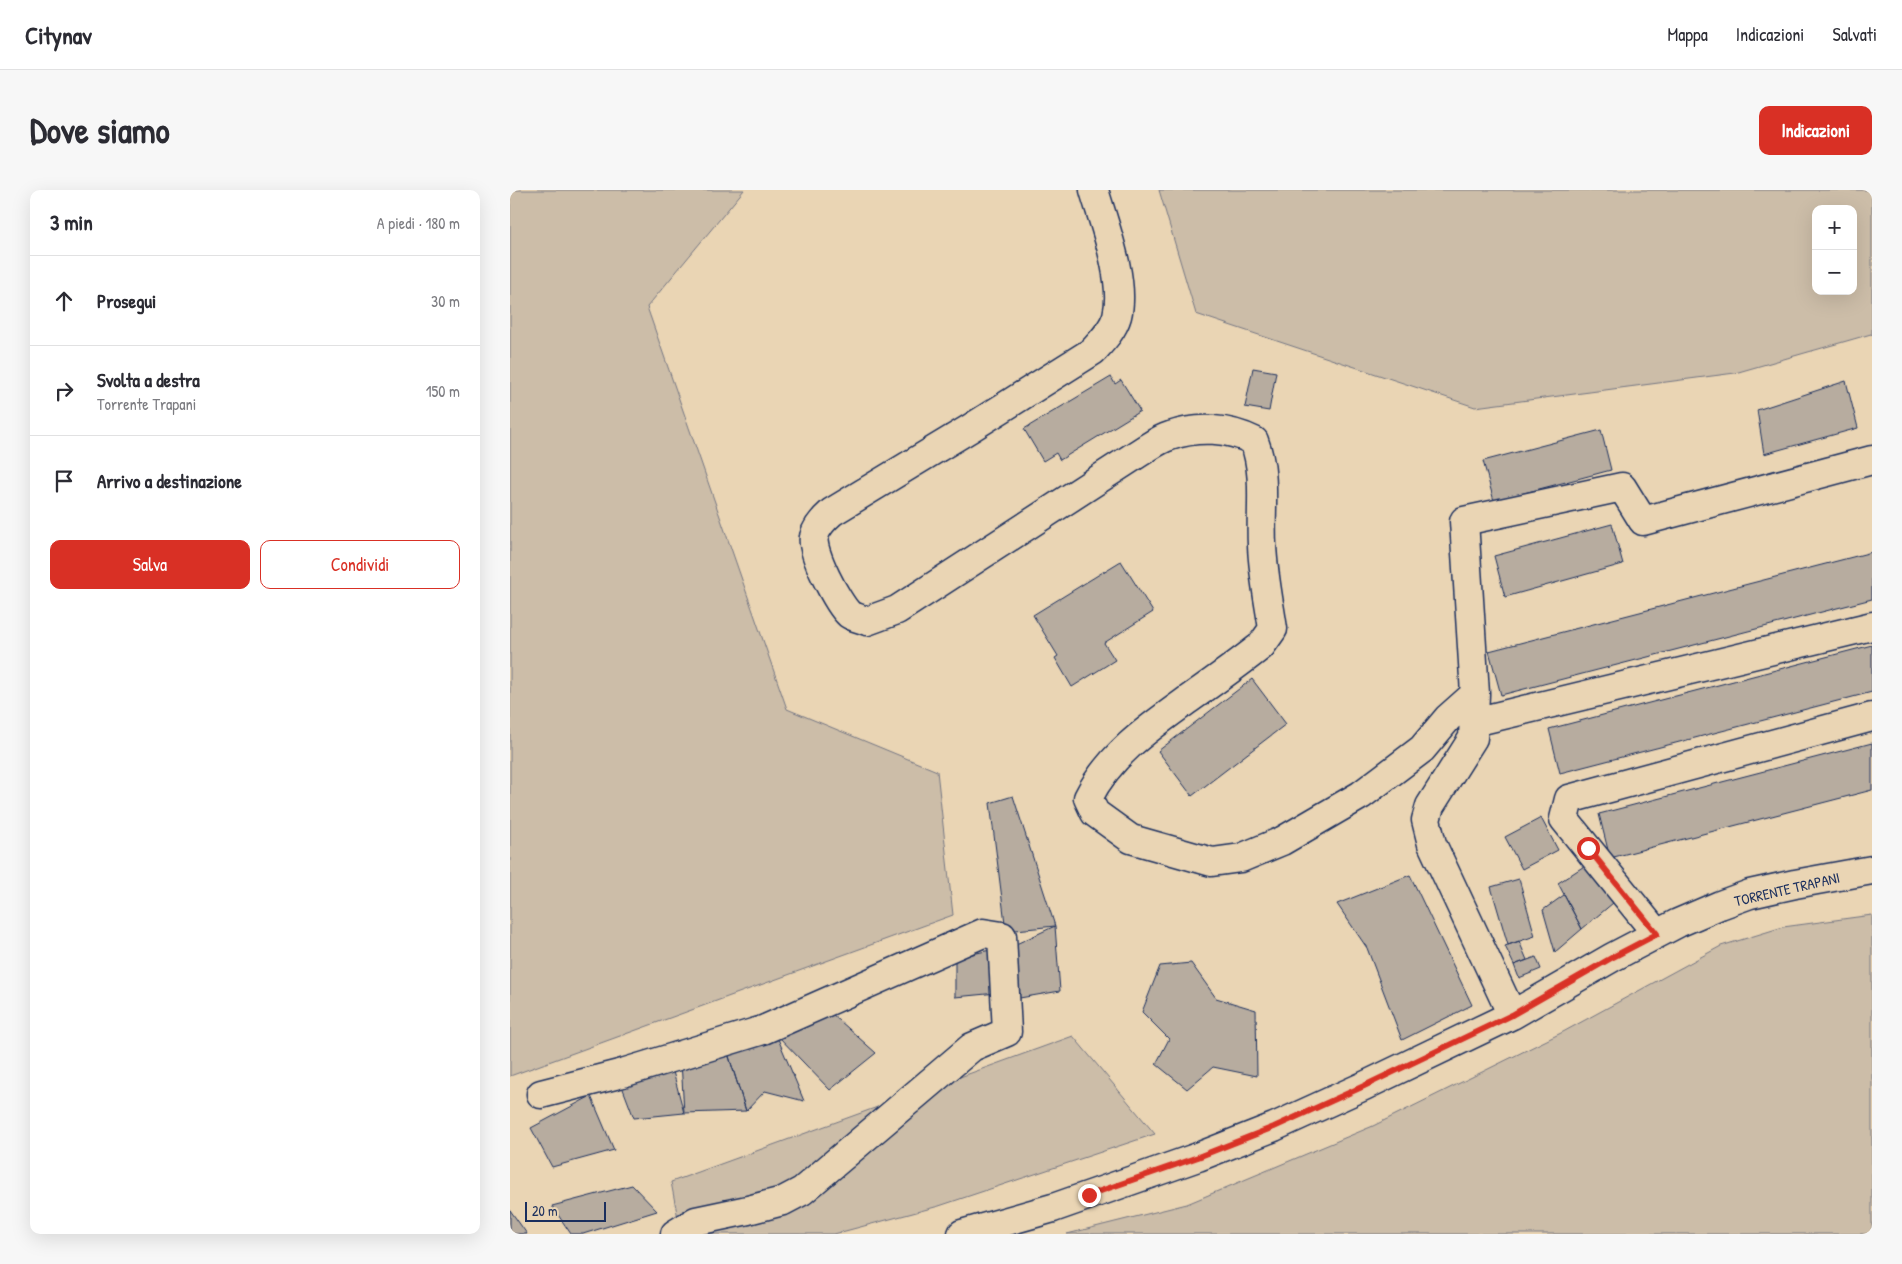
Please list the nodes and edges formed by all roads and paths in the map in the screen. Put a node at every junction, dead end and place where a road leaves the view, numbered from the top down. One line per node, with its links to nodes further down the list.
1 (1094, 190): 4 (street)
2 (1872, 460): 4 (street)
3 (1872, 626): 6 (street)
4 (1475, 694): 6 (street)
5 (1872, 717): 9 (street)
6 (1474, 722): 10 (street)
7 (1872, 870): 9 (street, TORRENTE TRAPANI)
8 (1872, 881): 14 (street)
9 (1657, 934): 10 (street, TORRENTE TRAPANI)
10 (1512, 1015): 13 (street, TORRENTE TRAPANI)
11 (541, 1094): 12 (street)
12 (676, 1234)
13 (962, 1234)
14 (1012, 1234)

